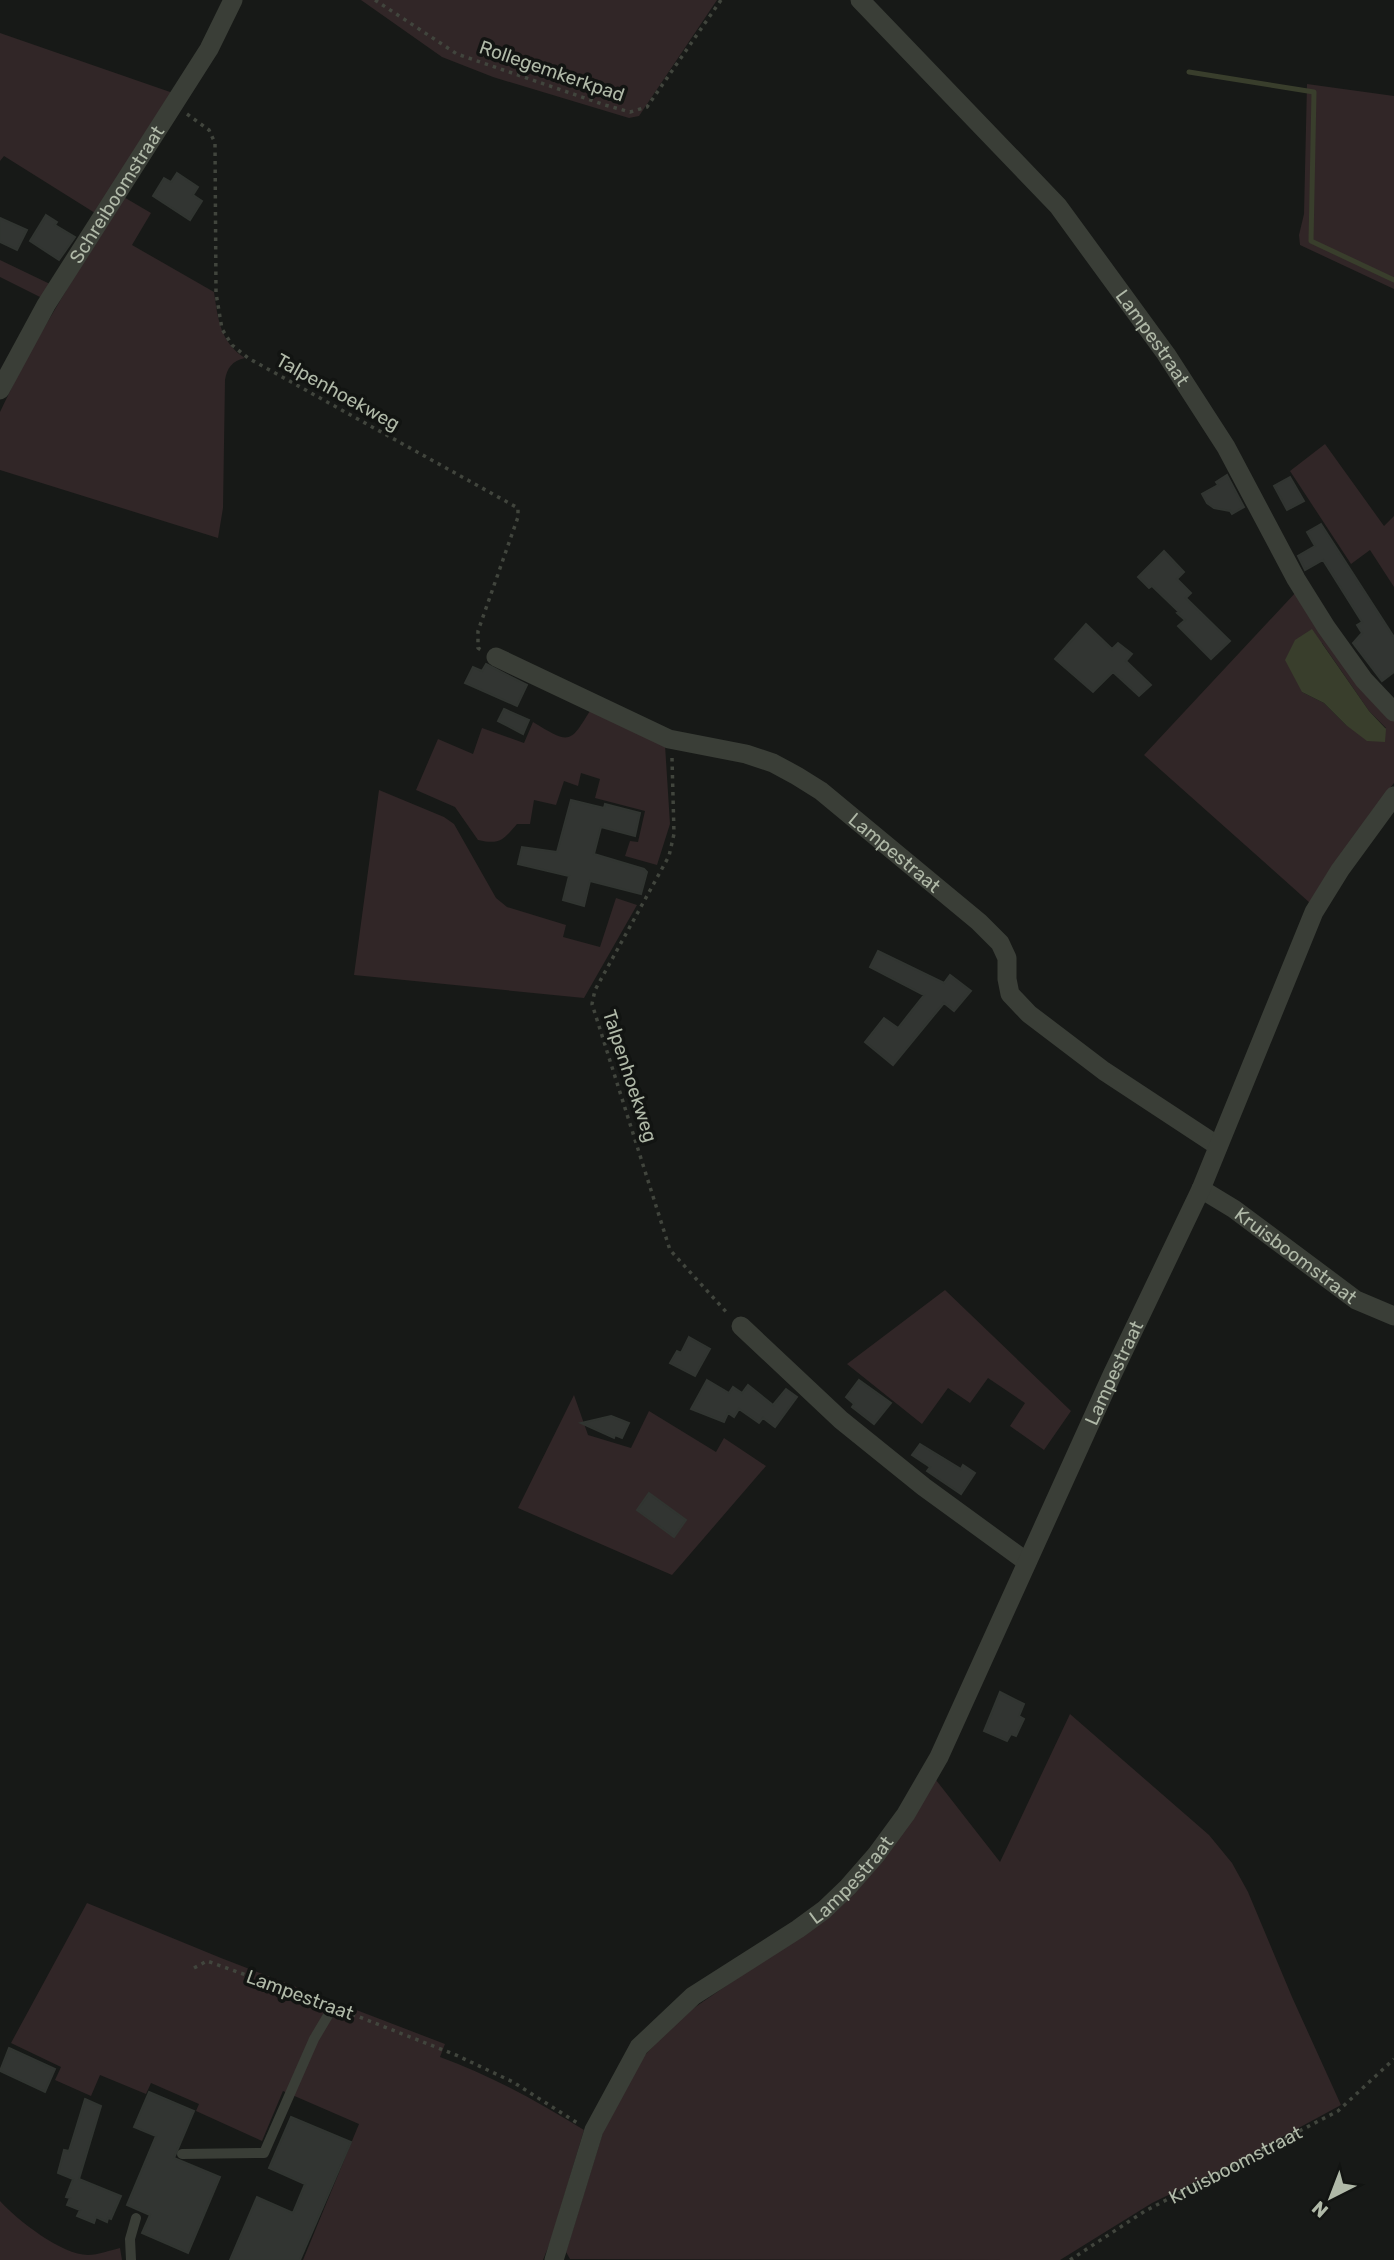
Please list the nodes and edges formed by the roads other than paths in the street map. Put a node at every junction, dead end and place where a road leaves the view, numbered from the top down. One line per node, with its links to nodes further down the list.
1 (233, 0): 3 (street, Schreiboomstraat)
2 (860, 0): 5 (street, Lampestraat)
3 (0, 390)
4 (496, 657): 7 (street, Lampestraat)
5 (1394, 712)
6 (1394, 796): 7 (street, Lampestraat)
7 (1218, 1146): 8 (street, Lampestraat)
8 (1201, 1189): 9 (street, Kruisboomstraat); 11 (street, Lampestraat)
9 (1394, 1316)
10 (741, 1326): 11 (street)
11 (1027, 1562): 16 (street, Lampestraat)
12 (333, 2007): 13 (lane)
13 (182, 2154)
14 (136, 2218): 15 (lane)
15 (131, 2260)
16 (554, 2260)

